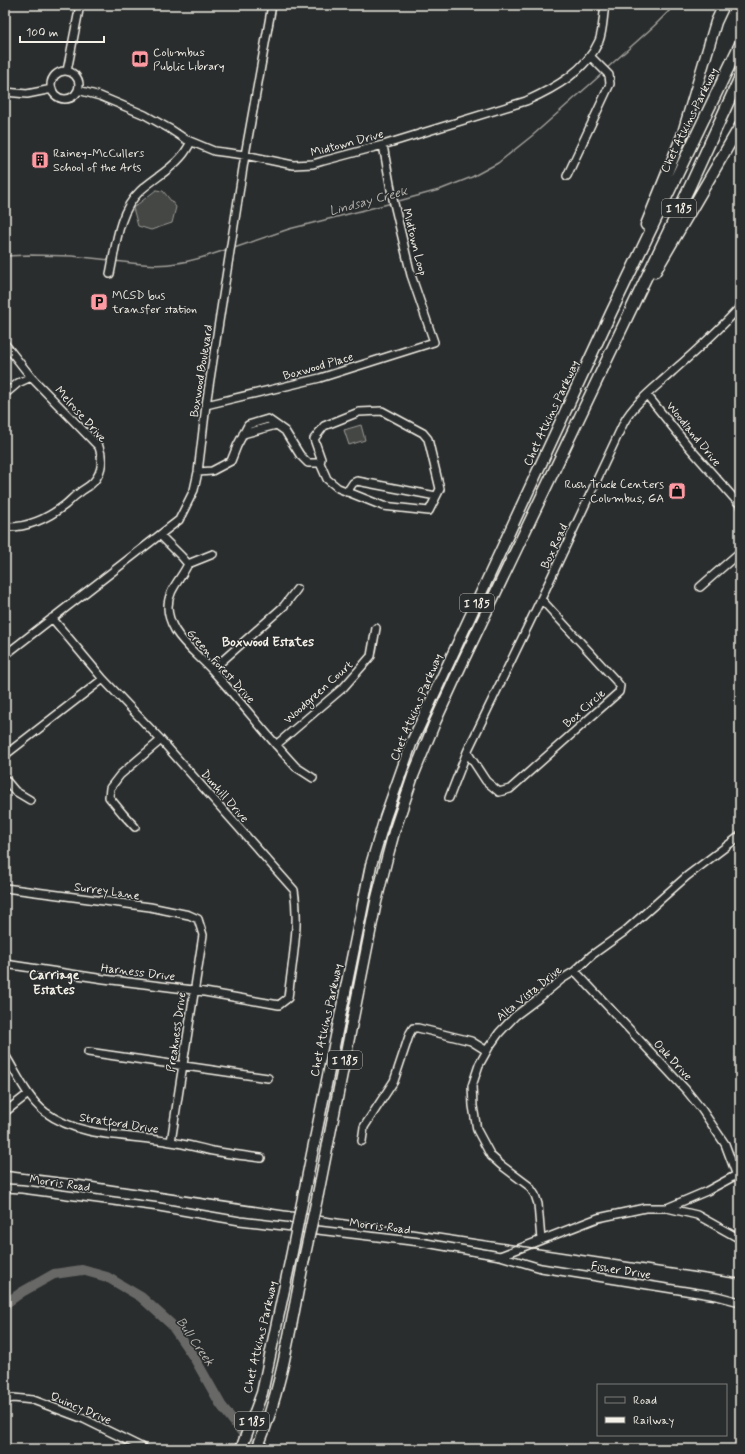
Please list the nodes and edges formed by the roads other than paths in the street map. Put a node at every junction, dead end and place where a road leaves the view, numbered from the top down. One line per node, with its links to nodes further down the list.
1 (80, 5): 7 (street)
2 (272, 5): 15 (street, Boxwood Boulevard)
3 (605, 5): 6 (street, Midtown Drive)
4 (724, 5): 19 (highway)
5 (740, 44): 19 (highway, Chet Atkins Parkway / I 185)
6 (591, 57): 14 (street, Midtown Drive); 16 (street)
7 (67, 71): 9 (street); 10 (street)
8 (740, 76): 20 (highway, Chet Atkins Parkway / I 185)
9 (52, 89): 10 (street); 11 (street)
10 (78, 90): 13 (street, Midtown Drive)
11 (5, 92)
12 (740, 126): 20 (highway)
13 (191, 142): 15 (street, Midtown Drive); 17 (street)
14 (383, 145): 15 (street, Midtown Drive); 21 (street, Midtown Loop)
15 (245, 155): 26 (street, Boxwood Boulevard)
16 (567, 176)
17 (111, 271)
18 (740, 307): 25 (street, Box Road)
19 (612, 313): 81 (highway, Chet Atkins Parkway / I 185, bridge)
20 (616, 339): 79 (highway, Chet Atkins Parkway / I 185, bridge)
21 (434, 342): 26 (street, Boxwood Place)
22 (5, 344): 23 (street, Melrose Drive)
23 (31, 377): 24 (street); 32 (street, Melrose Drive)
24 (5, 394)
25 (647, 395): 31 (street, Woodland Drive); 39 (street, Box Road)
26 (206, 406): 28 (street, Boxwood Boulevard)
27 (320, 463): 28 (street); 29 (street); 30 (street)
28 (198, 472): 33 (street, Boxwood Boulevard)
29 (348, 492): 30 (street); 30 (street)
30 (436, 496)
31 (739, 503)
32 (5, 527)
33 (160, 535): 36 (street); 40 (street, Boxwood Boulevard)
34 (740, 552): 37 (street)
35 (213, 554): 36 (street)
36 (188, 564): 43 (street, Green Forest Drive)
37 (700, 587)
38 (296, 589): 43 (street)
39 (541, 599): 47 (street, Box Road); 47 (street, Box Circle)
40 (52, 618): 42 (street, Boxwood Boulevard); 44 (street, Dunhill Drive)
41 (376, 628): 46 (street, Woodgreen Court)
42 (5, 655)
43 (212, 670): 46 (street, Green Forest Drive)
44 (103, 679): 45 (street, Dunhill Drive); 48 (street)
45 (161, 740): 53 (street); 60 (street, Dunhill Drive)
46 (276, 745): 49 (street, Green Forest Drive)
47 (467, 752): 51 (street, Box Road)
48 (5, 755)
49 (313, 778)
50 (5, 779): 52 (street)
51 (449, 798)
52 (30, 800)
53 (135, 827)
54 (740, 836): 58 (street, Alta Vista Drive)
55 (5, 888): 56 (street, Surrey Lane)
56 (200, 927): 59 (street, Preakness Drive)
57 (5, 964): 59 (street, Harness Drive)
58 (576, 971): 61 (street, Alta Vista Drive); 71 (street, Oak Drive)
59 (193, 990): 60 (street, Harness Drive); 64 (street, Preakness Drive)
60 (268, 1003)
61 (486, 1051): 68 (street); 75 (street, Alta Vista Drive)
62 (88, 1052): 64 (street)
63 (5, 1055): 66 (street, Stratford Drive)
64 (182, 1066): 65 (street); 69 (street, Preakness Drive)
65 (268, 1078)
66 (28, 1094): 67 (street); 69 (street, Stratford Drive)
67 (5, 1112)
68 (362, 1141)
69 (171, 1142): 70 (street, Stratford Drive)
70 (261, 1158)
71 (738, 1174): 73 (street)
72 (5, 1188): 76 (street, Morris Road)
73 (667, 1208): 74 (street); 75 (street)
74 (740, 1239)
75 (541, 1240): 76 (street)
76 (500, 1256): 77 (street, Fisher Drive)
77 (740, 1302)
78 (5, 1400): 80 (street, Quincy Drive)
79 (258, 1446)
80 (145, 1449)
81 (241, 1449)

